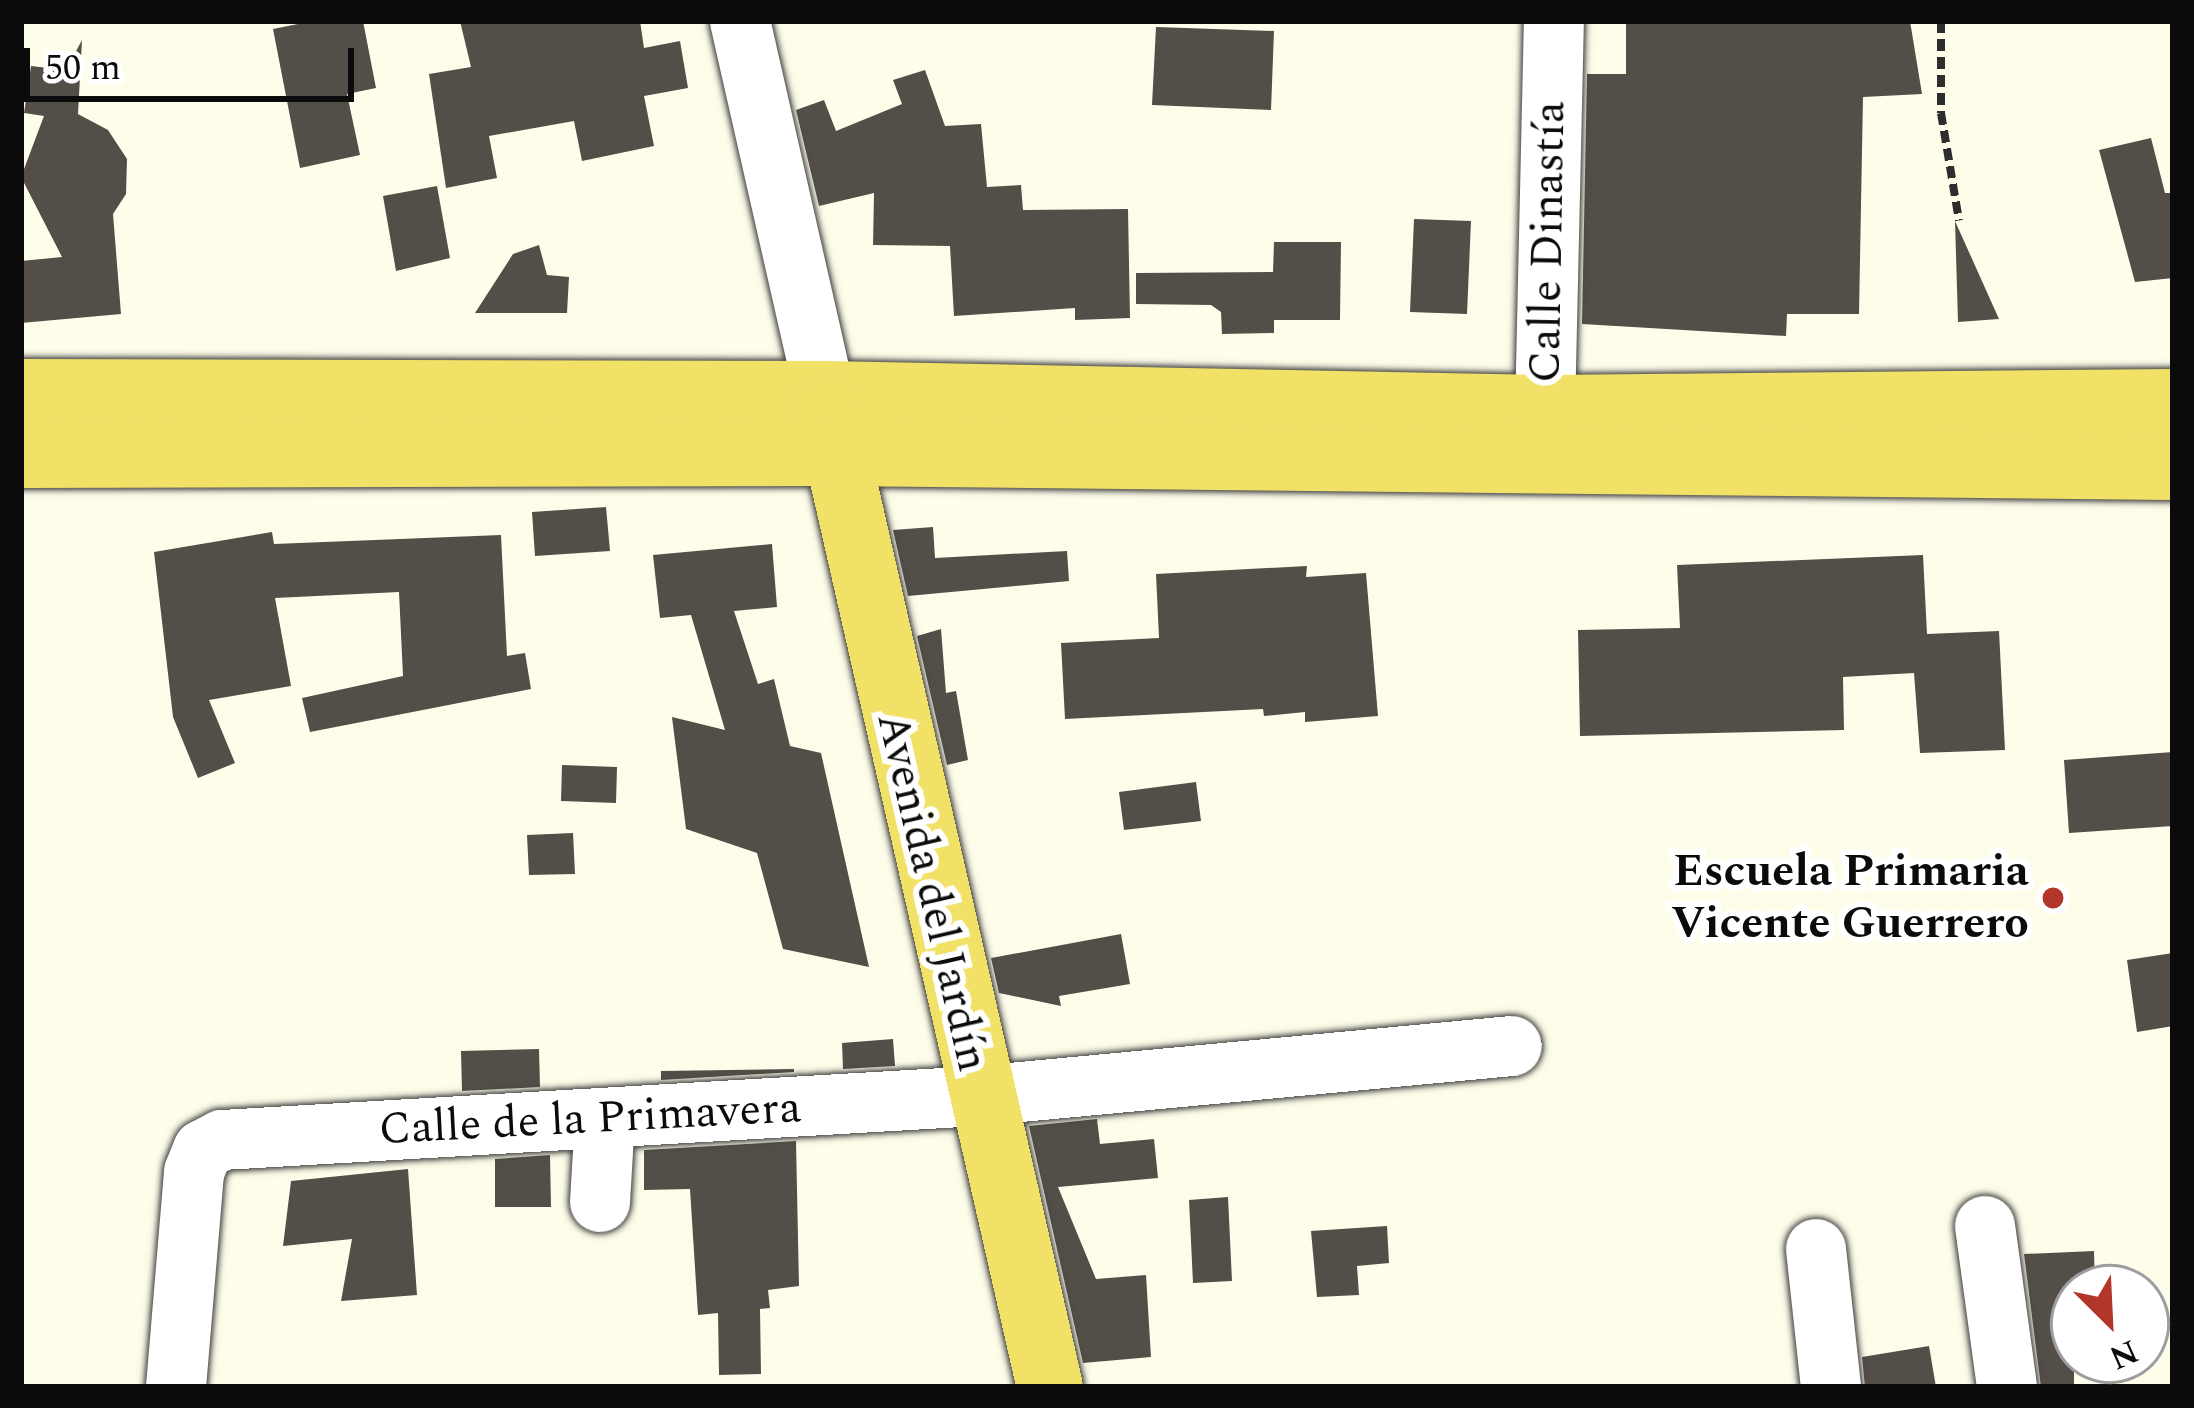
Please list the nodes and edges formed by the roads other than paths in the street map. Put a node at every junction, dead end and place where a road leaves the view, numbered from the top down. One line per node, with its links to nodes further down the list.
1 (740, 21): 5 (street)
2 (1554, 21): 6 (street, Calle Dinastía)
3 (21, 392): 5 (main road)
4 (2173, 402): 6 (main road)
5 (829, 423): 6 (main road); 7 (main road); 10 (main road, Avenida del Jardín)
6 (1544, 436): 8 (main road)
7 (21, 455)
8 (2173, 467)
9 (1512, 1046): 10 (street, Calle de la Primavera)
10 (978, 1096): 11 (street, Calle de la Primavera); 16 (main road, Avenida del Jardín)
11 (605, 1118): 12 (street); 15 (street, Calle de la Primavera)
12 (599, 1202)
13 (1985, 1226): 18 (street)
14 (1816, 1249): 17 (street)
15 (176, 1387)
16 (1050, 1387)
17 (1832, 1387)
18 (2007, 1387)

